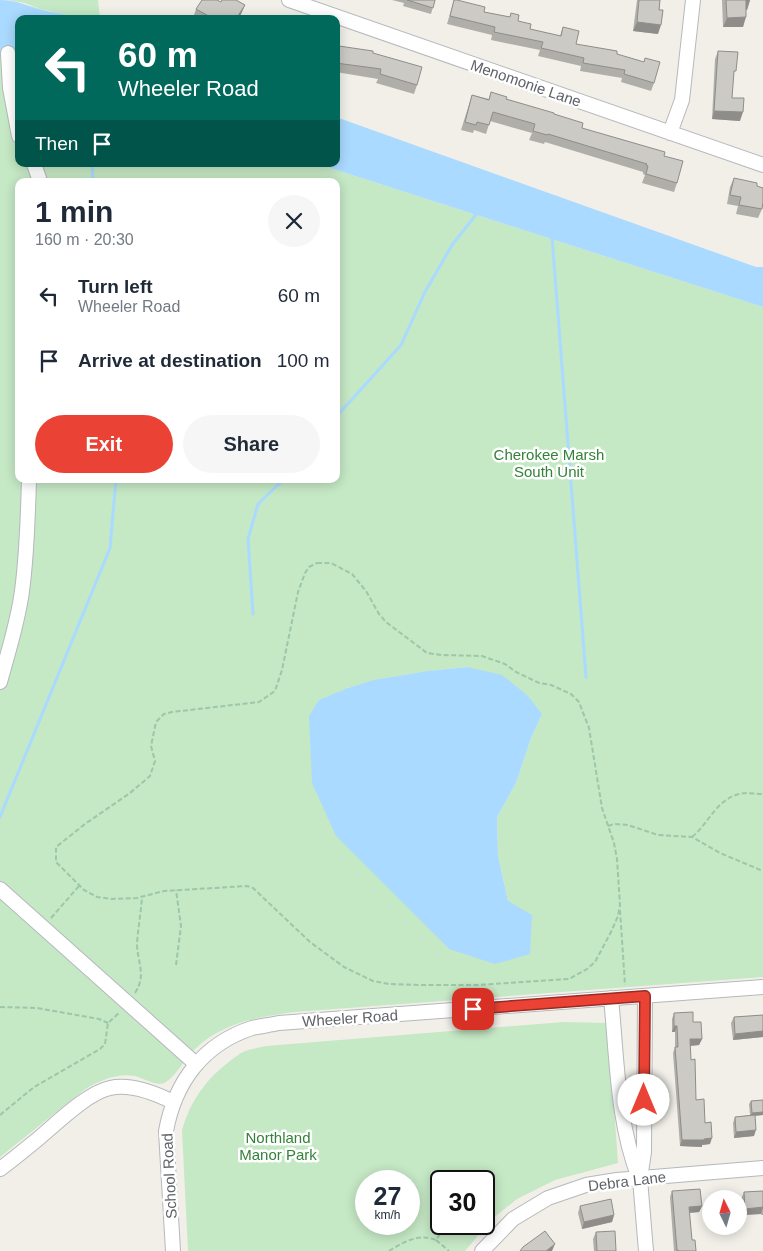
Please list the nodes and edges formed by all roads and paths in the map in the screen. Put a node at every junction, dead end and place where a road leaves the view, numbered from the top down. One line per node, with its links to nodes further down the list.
1 (289, 0): 3 (street, Menomonie Lane)
2 (693, 0): 7 (street)
3 (332, 15)
4 (340, 18): 7 (street, Menomonie Lane)
5 (8, 53): 6 (street)
6 (15, 115)
7 (670, 133): 8 (street, Menomonie Lane)
8 (763, 165)
9 (29, 483): 10 (street)
10 (0, 682)
11 (763, 794): 13 (path)
12 (608, 826): 13 (path); 15 (path); 19 (path)
13 (692, 837): 14 (path)
14 (763, 871)
15 (79, 886): 18 (path); 20 (path)
16 (0, 889): 20 (street)
17 (176, 890): 18 (path); 19 (path); 21 (path)
18 (142, 897): 26 (path)
19 (620, 905): 23 (path)
20 (42, 927): 26 (street)
21 (176, 965)
22 (763, 987): 24 (street, Wheeler Road)
23 (625, 988)
24 (645, 996): 25 (street, Wheeler Road); 34 (street)
25 (611, 998): 29 (street, Wheeler Road); 34 (street)
26 (127, 1003): 28 (path); 29 (street)
27 (0, 1007): 28 (path)
28 (108, 1024): 31 (path)
29 (196, 1064): 30 (street, Wheeler Road)
30 (173, 1102): 33 (street); 37 (street, School Road)
31 (0, 1114)
32 (763, 1168): 34 (street, Debra Lane)
33 (0, 1169)
34 (640, 1179): 40 (street, Debra Lane); 41 (street)
35 (439, 1235): 36 (path)
36 (436, 1240): 38 (path); 39 (path)
37 (173, 1251)
38 (389, 1251)
39 (449, 1251)
40 (482, 1251)
41 (646, 1251)

